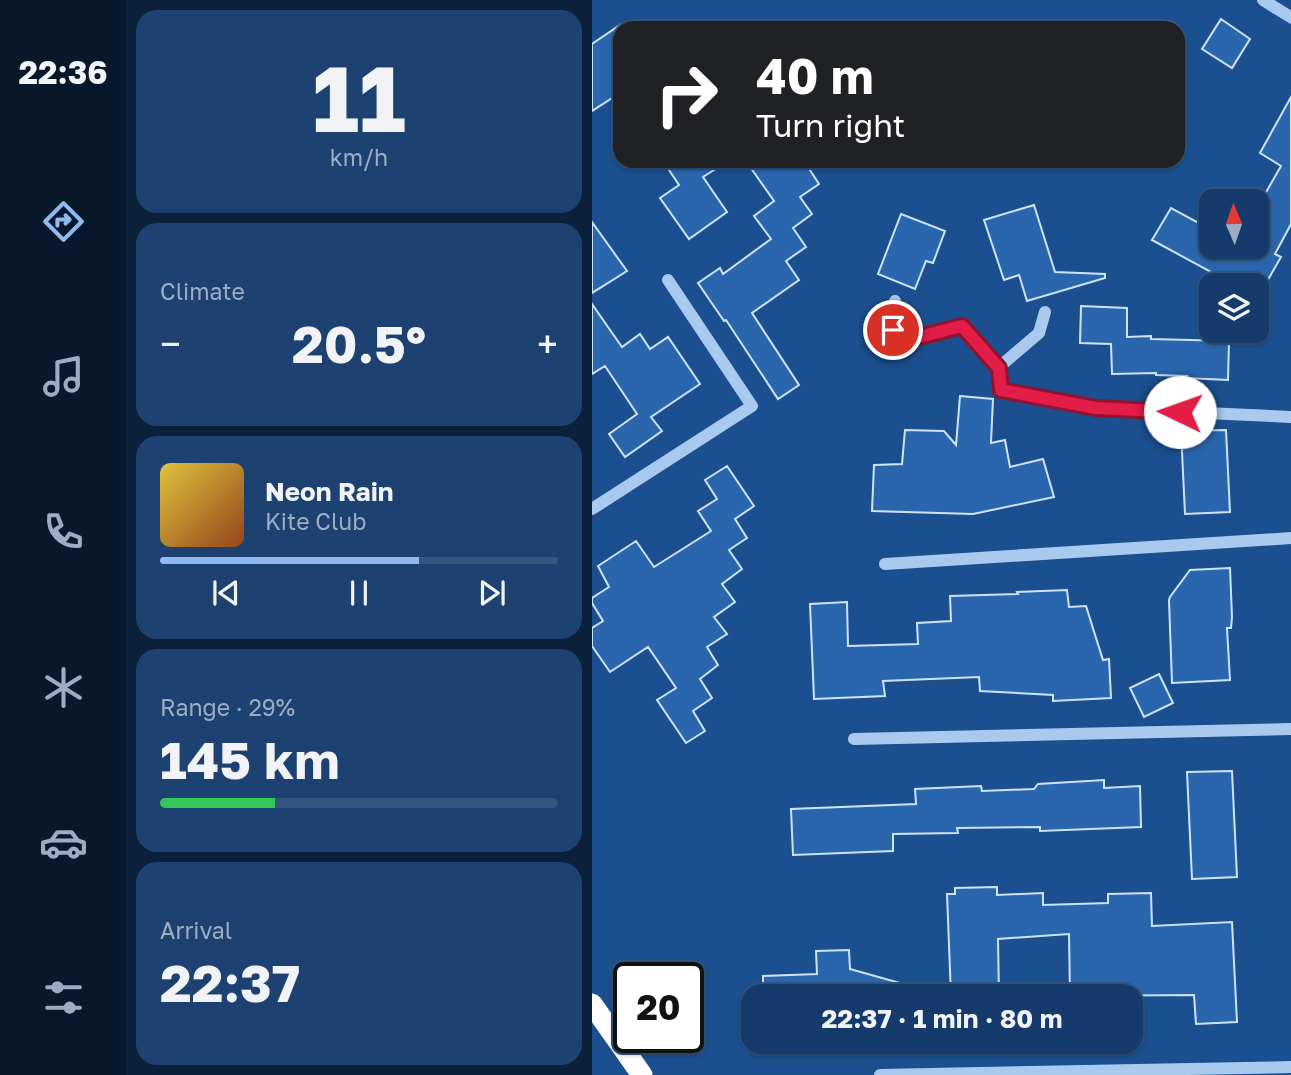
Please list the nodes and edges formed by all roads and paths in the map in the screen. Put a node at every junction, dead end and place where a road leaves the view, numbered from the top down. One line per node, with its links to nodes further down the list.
1 (1262, 0): 2 (lane)
2 (1291, 18)
3 (667, 280): 8 (lane)
4 (895, 301): 6 (lane)
5 (1045, 312): 6 (lane)
6 (999, 368): 7 (lane)
7 (1291, 417)
8 (592, 509)
9 (1291, 538): 10 (lane)
10 (885, 564)
11 (1291, 729): 12 (lane)
12 (854, 739)
13 (592, 1004): 15 (highway)
14 (1291, 1067): 16 (lane)
15 (642, 1075)
16 (880, 1075)

